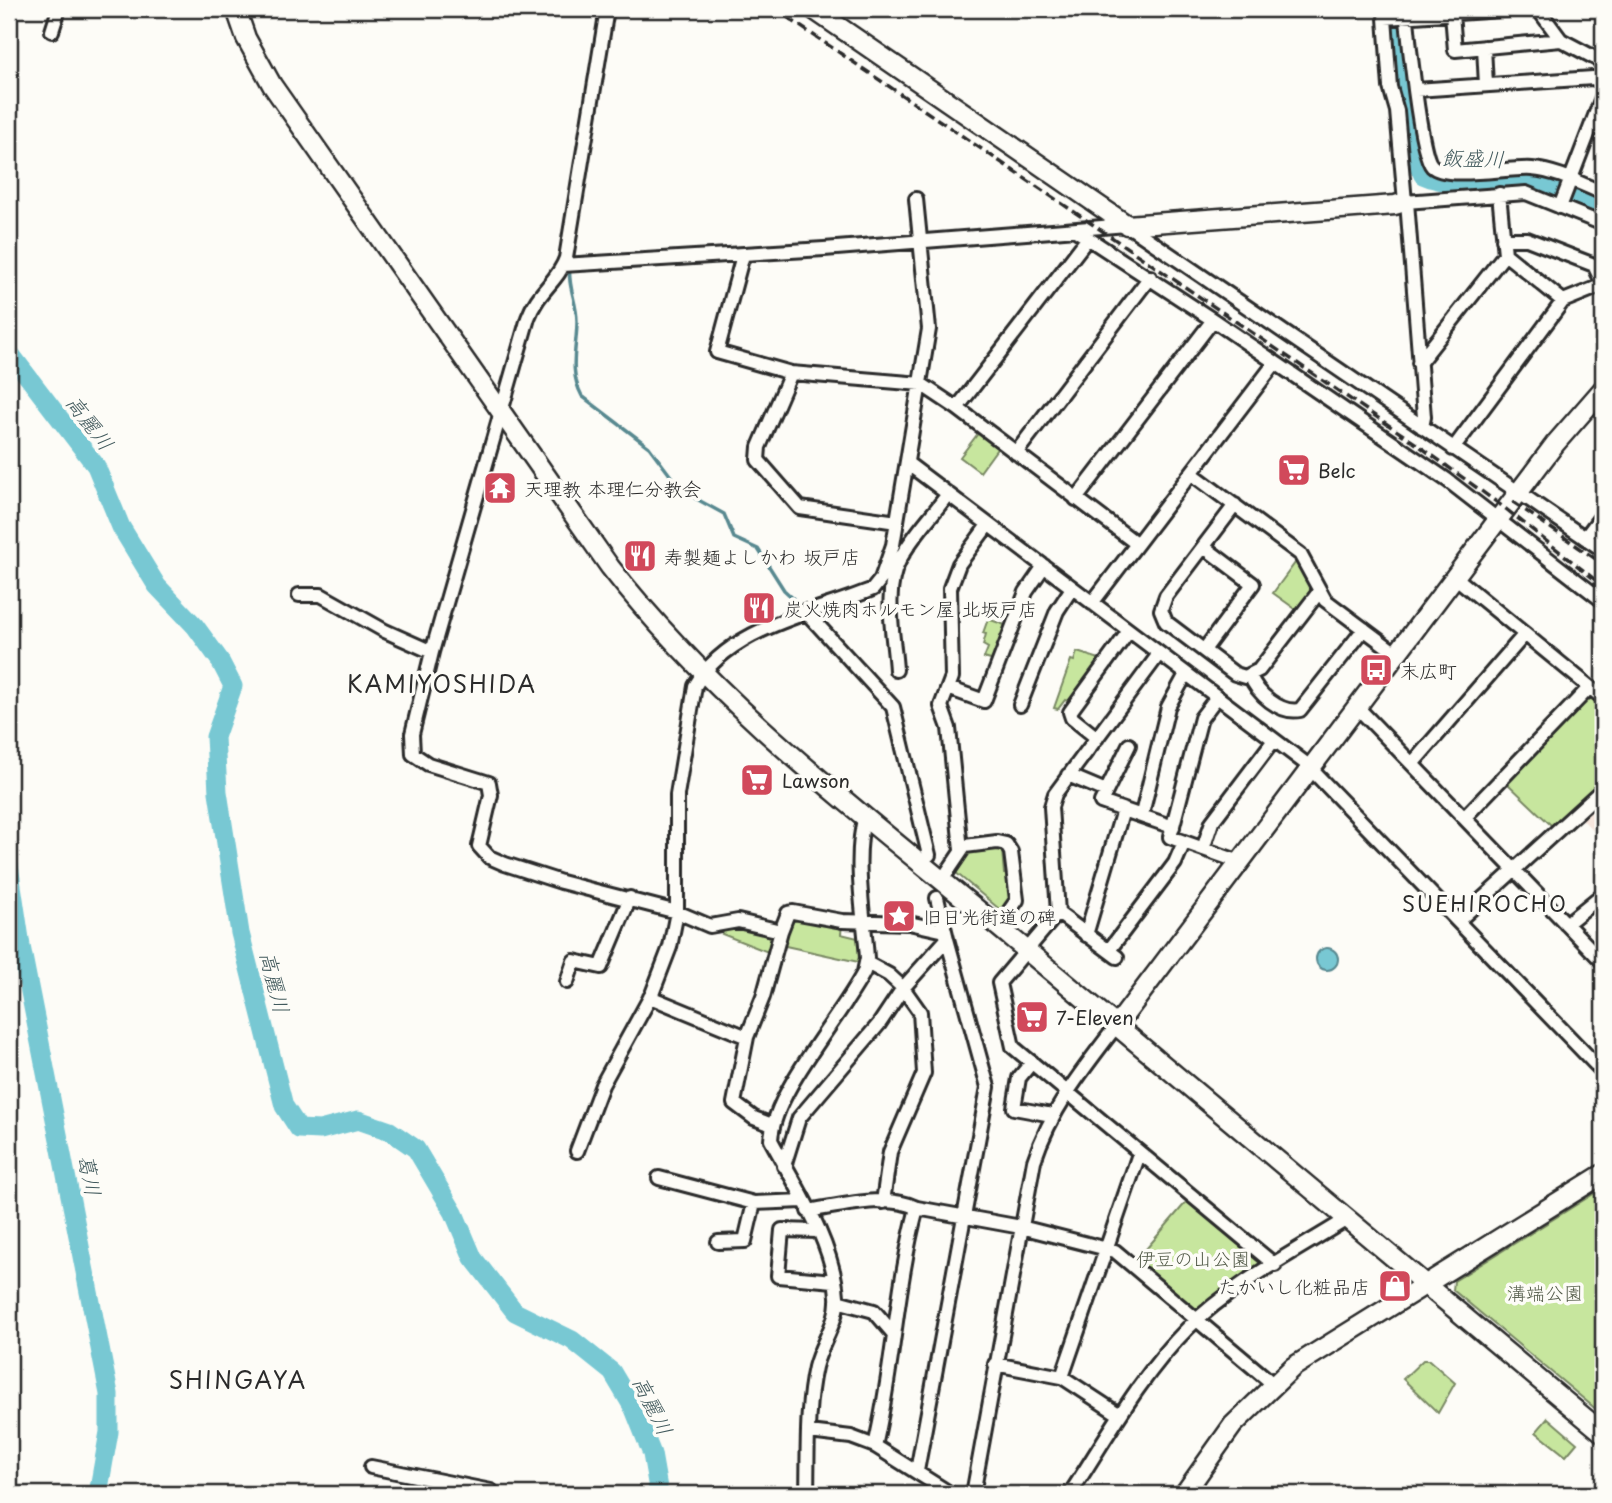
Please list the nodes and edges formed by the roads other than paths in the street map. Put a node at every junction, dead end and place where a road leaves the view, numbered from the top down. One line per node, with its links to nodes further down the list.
1 (59, 9): 9 (street)
2 (607, 9): 31 (street)
3 (813, 9): 25 (street)
4 (1516, 9): 8 (street)
5 (1538, 9): 10 (street)
6 (233, 11): 42 (street)
7 (1407, 13): 8 (street); 15 (street); 22 (street)
8 (1452, 14): 11 (street)
9 (52, 31)
10 (1561, 40): 11 (street); 12 (street)
11 (1484, 47): 14 (street)
12 (1603, 66)
13 (1603, 83): 14 (street)
14 (1486, 85): 15 (street)
15 (1416, 90): 18 (street)
16 (1603, 94): 17 (street)
17 (1598, 129): 18 (street)
18 (1570, 182): 19 (street); 23 (street)
19 (1603, 193)
20 (1499, 194): 22 (street); 23 (street); 27 (street)
21 (916, 200): 28 (street)
22 (1406, 202): 25 (street); 37 (street)
23 (1562, 204): 24 (street)
24 (1603, 224)
25 (1127, 225): 26 (street); 43 (street)
26 (1082, 234): 28 (street); 32 (street); 41 (street)
27 (1503, 239): 29 (street); 33 (street)
28 (920, 243): 30 (street); 39 (street)
29 (1505, 254): 34 (street); 37 (street)
30 (743, 255): 31 (street); 38 (street)
31 (564, 265): 42 (street)
32 (1150, 277): 35 (street); 45 (street)
33 (1603, 285): 34 (street)
34 (1563, 301): 44 (street)
35 (1213, 320): 36 (street); 50 (street)
36 (1275, 362): 47 (street); 53 (street)
37 (1419, 363): 43 (street)
38 (791, 373): 39 (street); 54 (street)
39 (921, 384): 41 (street); 46 (street)
40 (1603, 388): 48 (street)
41 (957, 408): 45 (street)
42 (501, 412): 72 (street); 76 (street)
43 (1422, 427): 44 (street)
44 (1453, 449): 48 (street)
45 (1016, 453): 50 (street)
46 (907, 463): 49 (street); 54 (street)
47 (1191, 473): 51 (street); 57 (street)
48 (1519, 492): 53 (street); 56 (street)
49 (948, 494): 55 (street); 75 (street)
50 (1076, 499): 57 (street)
51 (1236, 505): 58 (street); 63 (street)
52 (1603, 514): 56 (street)
53 (1499, 519): 61 (street); 65 (street)
54 (897, 522): 67 (street)
55 (988, 524): 60 (street); 80 (street)
56 (1585, 538): 59 (street)
57 (1138, 544): 66 (street)
58 (1204, 547): 71 (street); 71 (street)
59 (1603, 550)
60 (1044, 566): 62 (street); 80 (street)
61 (1455, 577): 70 (street); 74 (street)
62 (1072, 588): 66 (street); 83 (street)
63 (1319, 592): 68 (street); 78 (street)
64 (299, 594): 72 (street)
65 (1603, 601)
66 (1092, 603): 69 (street)
67 (805, 611): 76 (street); 101 (street)
68 (1364, 629): 74 (street); 78 (street)
69 (1129, 631): 73 (street); 85 (street)
70 (1525, 634): 79 (street); 88 (street)
71 (1203, 650): 78 (street)
72 (432, 652): 106 (street)
73 (1159, 654): 77 (street); 85 (street)
74 (1397, 654): 84 (street)
75 (896, 670)
76 (703, 672): 95 (street); 107 (street)
77 (1186, 674): 81 (street); 94 (street)
78 (1251, 675)
79 (1590, 687): 82 (street); 96 (street)
80 (948, 688): 100 (street)
81 (1217, 697): 86 (street); 97 (street)
82 (1603, 698)
83 (1020, 705)
84 (1357, 707): 88 (street); 89 (street)
85 (1097, 738): 90 (street)
86 (1274, 740): 89 (street); 99 (street)
87 (1129, 745): 92 (street)
88 (1412, 764): 96 (street)
89 (1311, 769): 102 (street); 109 (street)
90 (1068, 775): 92 (street); 108 (street)
91 (1603, 789): 103 (street)
92 (1107, 791): 93 (street)
93 (1124, 810): 94 (street); 114 (street)
94 (1142, 814): 97 (street)
95 (865, 816): 104 (street); 110 (street)
96 (1464, 818): 103 (street)
97 (1173, 827): 98 (street)
98 (1184, 842): 99 (street); 114 (street)
99 (1203, 849): 102 (street)
100 (961, 850): 104 (street); 112 (street)
101 (929, 855)
102 (1240, 862): 122 (street)
103 (1514, 870): 109 (street); 111 (street)
104 (940, 889): 112 (street); 115 (street)
105 (1603, 894): 111 (street)
106 (630, 898): 107 (street); 119 (street)
107 (677, 912): 113 (street); 121 (street)
108 (1058, 913): 114 (street); 116 (street)
109 (1458, 921): 125 (street)
110 (865, 922): 113 (street); 115 (street); 118 (street)
111 (1566, 924): 117 (street)
112 (998, 926): 116 (street)
113 (781, 931): 123 (street)
114 (1086, 934)
115 (946, 935): 120 (street); 138 (street)
116 (1027, 951): 122 (street); 124 (street)
117 (1603, 962)
118 (866, 963): 120 (street); 128 (street)
119 (567, 982)
120 (903, 988): 131 (street); 134 (street)
121 (650, 997): 123 (street); 129 (street)
122 (1117, 1026): 126 (street); 139 (street)
123 (747, 1037): 128 (street)
124 (1032, 1062): 126 (street); 127 (street)
125 (1603, 1072)
126 (1066, 1091): 127 (street); 130 (street)
127 (1052, 1115): 140 (street)
128 (772, 1125): 131 (street)
129 (577, 1151)
130 (1139, 1154): 143 (street); 144 (street)
131 (785, 1166): 136 (street)
132 (1603, 1174): 146 (street)
133 (659, 1178): 135 (street)
134 (883, 1202): 136 (street); 137 (street)
135 (754, 1203): 136 (street); 142 (street)
136 (806, 1206): 141 (street)
137 (917, 1208): 138 (street); 149 (street)
138 (964, 1217): 140 (street); 158 (street)
139 (1348, 1219): 144 (street); 146 (street)
140 (1021, 1227): 143 (street); 150 (street)
141 (817, 1231): 145 (street); 145 (street)
142 (718, 1242)
143 (1106, 1247): 148 (street); 151 (street)
144 (1275, 1265): 148 (street)
145 (834, 1281): 147 (street)
146 (1426, 1285): 152 (street); 155 (street)
147 (837, 1301): 149 (street); 154 (street)
148 (1197, 1320): 152 (street); 153 (street)
149 (893, 1333): 156 (street)
150 (995, 1364): 151 (street); 162 (street)
151 (1062, 1377): 153 (street)
152 (1273, 1384): 164 (street)
153 (1120, 1415): 163 (street)
154 (809, 1432): 156 (street); 160 (street)
155 (1603, 1433)
156 (875, 1446): 158 (street)
157 (371, 1467): 159 (street)
158 (917, 1471): 161 (street)
159 (492, 1494)
160 (807, 1494)
161 (951, 1494)
162 (973, 1494)
163 (1070, 1494)
164 (1184, 1494)

